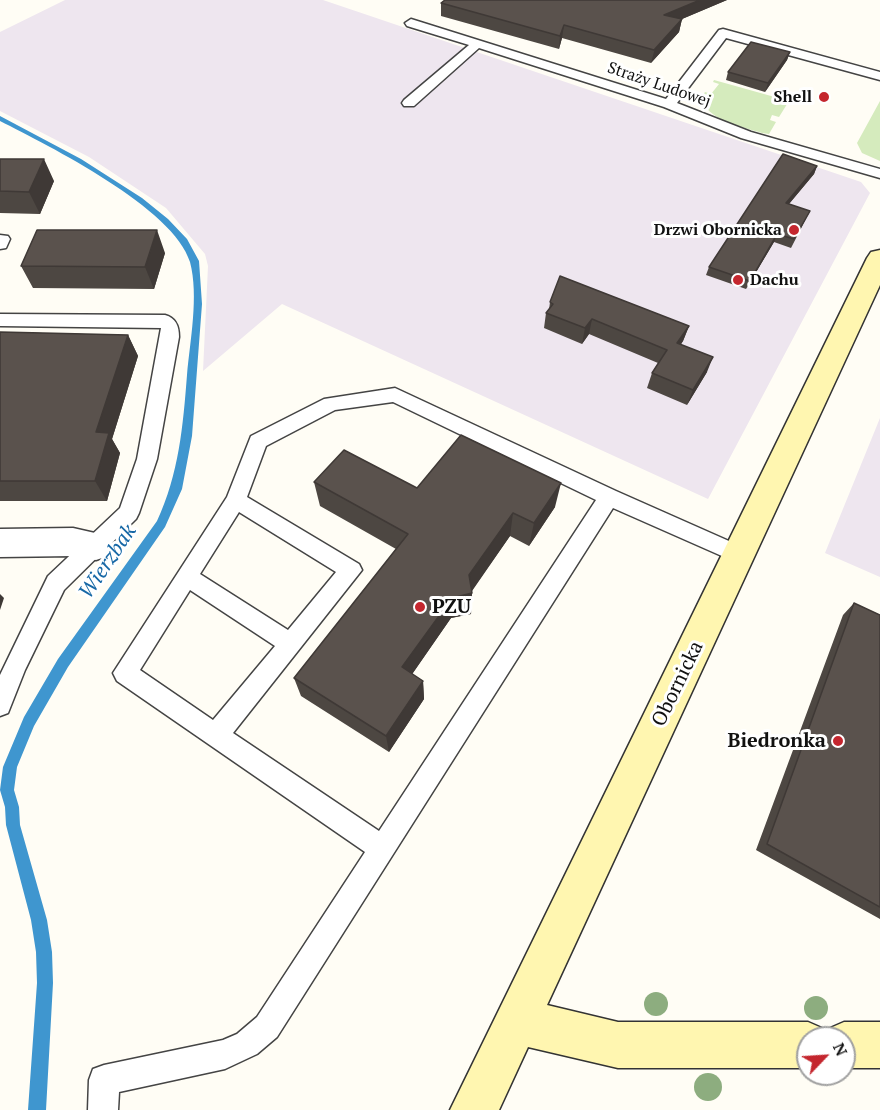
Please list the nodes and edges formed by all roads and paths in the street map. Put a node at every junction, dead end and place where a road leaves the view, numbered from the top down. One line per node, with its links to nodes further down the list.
1 (411, 23): 2 (lane, Straży Ludowej)
2 (427, 29): 3 (lane, Straży Ludowej); 4 (lane, Straży Ludowej)
3 (399, 33)
4 (476, 45): 6 (lane); 7 (lane, Straży Ludowej)
5 (880, 76): 7 (lane)
6 (410, 104)
7 (669, 104): 8 (lane, Straży Ludowej)
8 (880, 174)
9 (880, 258): 15 (main road, Obornicka)
10 (0, 320): 14 (lane)
11 (609, 497): 12 (lane); 15 (lane); 20 (lane)
12 (236, 500): 16 (lane); 17 (lane)
13 (0, 543): 14 (street)
14 (96, 546): 18 (lane)
15 (740, 555): 21 (main road, Obornicka)
16 (186, 576): 17 (lane); 19 (lane)
17 (290, 644): 19 (lane)
18 (0, 705)
19 (216, 735): 20 (lane)
20 (381, 848): 25 (lane)
21 (516, 1021): 23 (main road); 26 (main road, Obornicka)
22 (880, 1044): 24 (main road)
23 (796, 1045)
24 (856, 1045)
25 (103, 1110)
26 (474, 1110)

